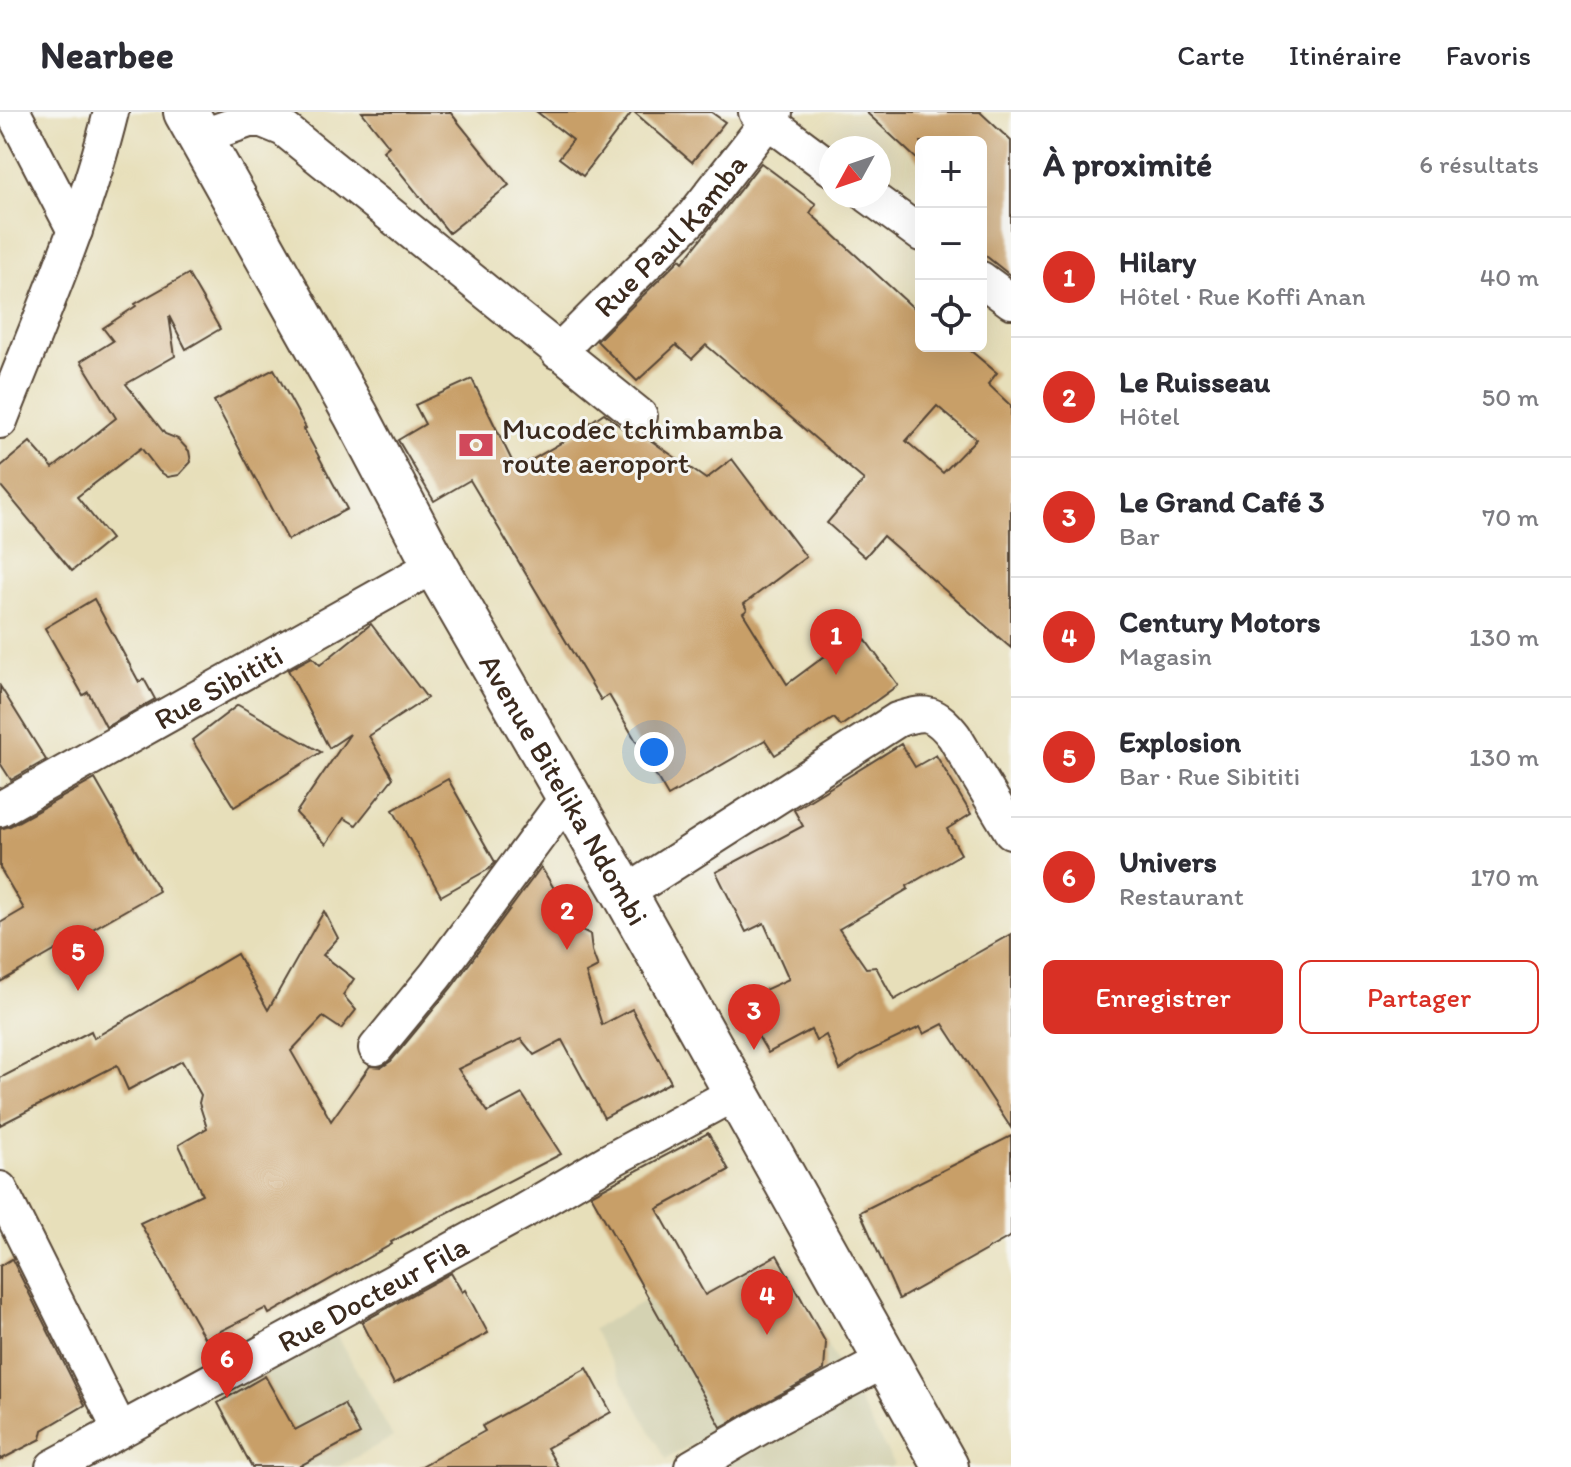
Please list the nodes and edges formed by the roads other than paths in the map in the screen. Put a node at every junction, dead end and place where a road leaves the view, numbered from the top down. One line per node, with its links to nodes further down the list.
1 (13, 112): 8 (street)
2 (111, 112): 8 (street)
3 (766, 115): 5 (street); 11 (street, Rue Paul Kamba)
4 (193, 124): 11 (street); 14 (street, Avenue Bitelika Ndombi)
5 (819, 158)
6 (885, 208): 7 (street)
7 (915, 230)
8 (75, 231): 13 (street)
9 (982, 280): 10 (street)
10 (1011, 301)
11 (558, 352): 12 (street)
12 (640, 416)
13 (0, 421)
14 (435, 565): 15 (street, Avenue Bitelika Ndombi); 16 (street, Rue Sibititi)
15 (568, 796): 18 (street, Avenue Bitelika Ndombi); 19 (street)
16 (0, 809)
17 (1007, 814): 18 (street)
18 (625, 894): 20 (street, Avenue Bitelika Ndombi)
19 (376, 1048)
20 (737, 1092): 22 (street, Avenue Bitelika Ndombi); 23 (street, Rue Docteur Fila)
21 (0, 1189): 23 (street)
22 (886, 1360): 25 (street); 26 (street, Avenue Bitelika Ndombi)
23 (120, 1430): 24 (street, Rue Docteur Fila)
24 (53, 1467)
25 (692, 1467)
26 (946, 1467)

